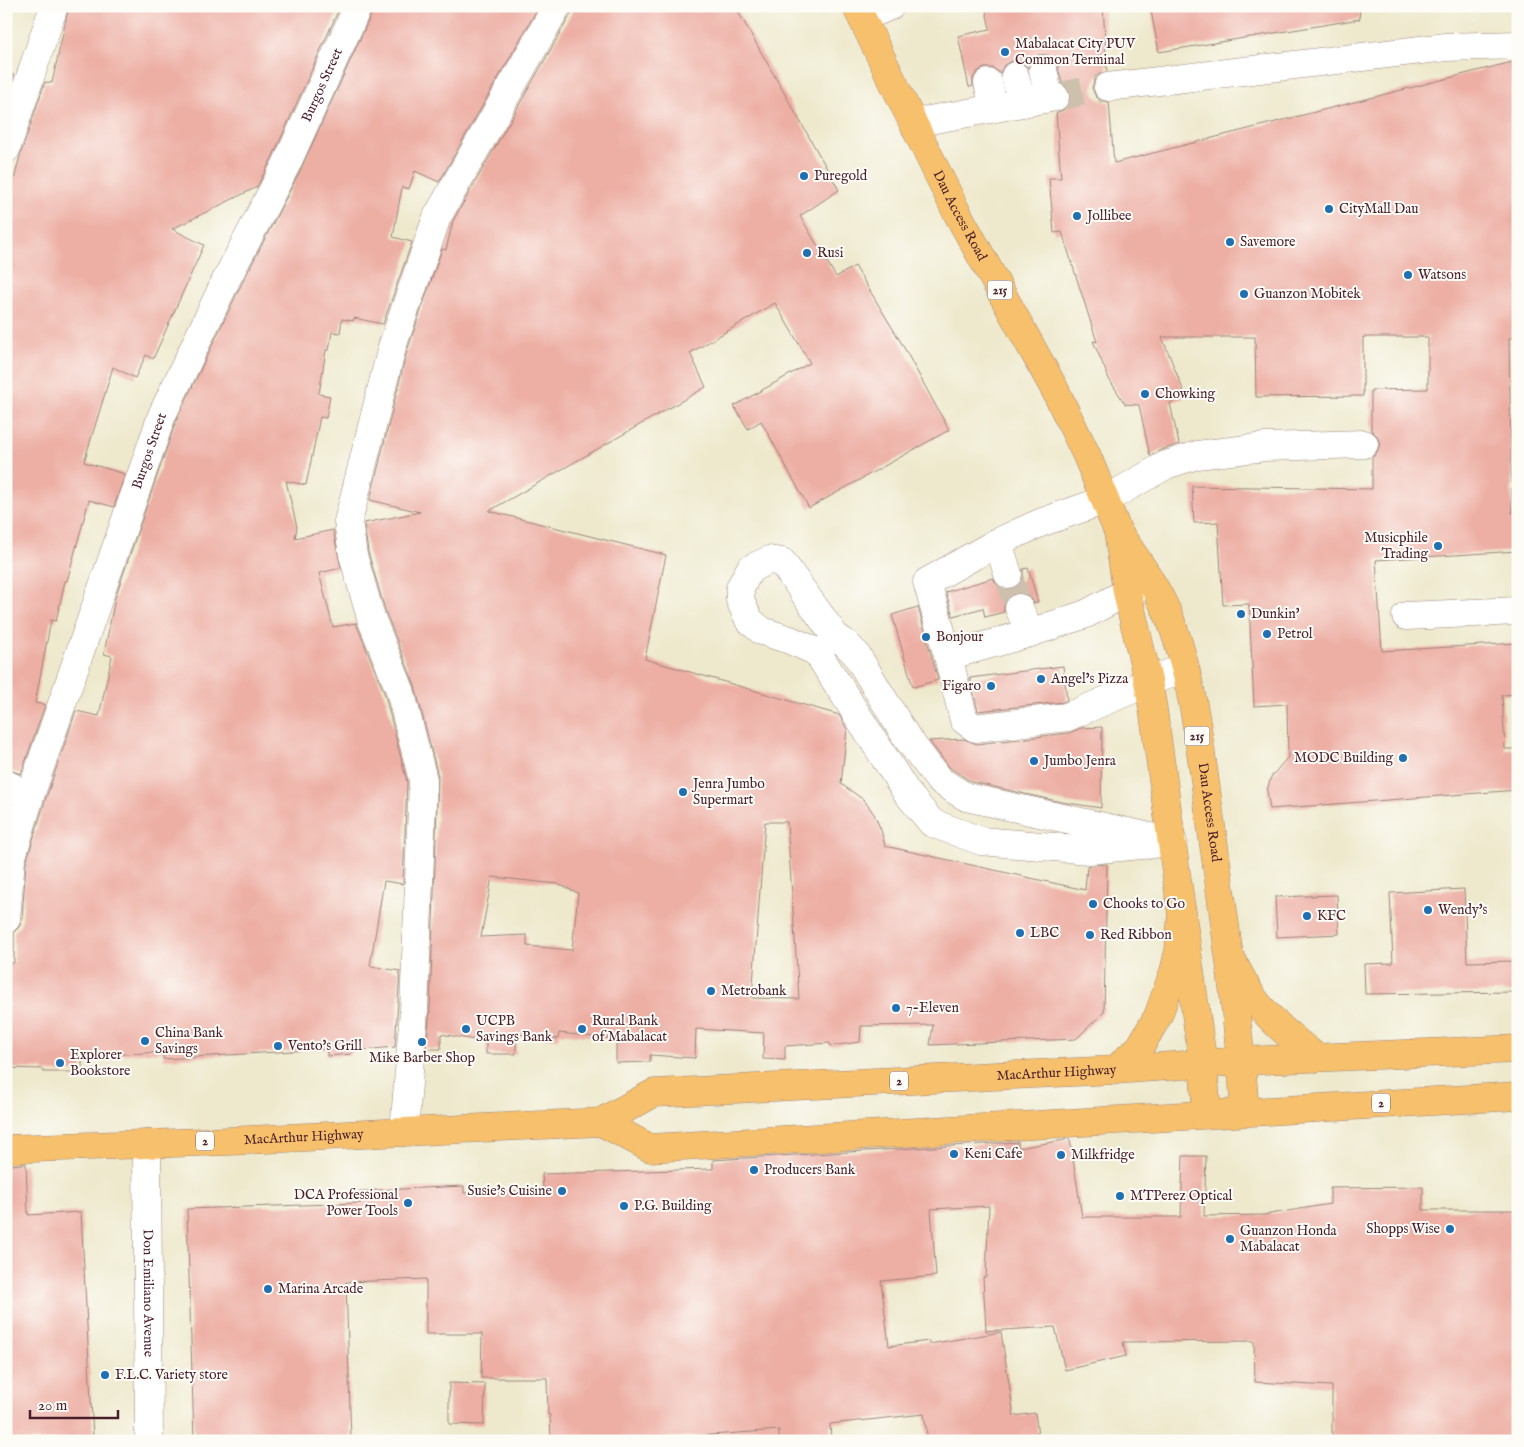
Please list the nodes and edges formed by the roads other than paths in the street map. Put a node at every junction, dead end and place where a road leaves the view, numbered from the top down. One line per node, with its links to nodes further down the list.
1 (54, 6): 10 (street)
2 (358, 6): 27 (street, Burgos Street)
3 (557, 6): 41 (street)
4 (890, 6): 5 (street)
5 (859, 12): 9 (main road, Dau Access Road / 215)
6 (1518, 45): 7 (street)
7 (1108, 87)
8 (1016, 91): 9 (street)
9 (913, 123): 12 (main road, Dau Access Road / 215)
10 (6, 149)
11 (1364, 444): 12 (street)
12 (1106, 500): 13 (main road, Dau Access Road / 215); 14 (street)
13 (1118, 532): 16 (main road, Dau Access Road / 215); 17 (main road, Dau Access Road / 215)
14 (998, 542): 15 (street); 22 (street)
15 (1008, 574)
16 (1153, 583): 17 (street); 23 (main road, Dau Access Road / 215)
17 (1127, 592): 21 (street); 24 (main road, Dau Access Road / 215)
18 (1019, 608): 21 (street)
19 (1518, 611): 20 (street)
20 (1406, 616)
21 (1030, 633): 22 (street)
22 (948, 656): 24 (street)
23 (1185, 667): 24 (street); 31 (main road, Dau Access Road / 215)
24 (1148, 681): 28 (main road, Dau Access Road / 215)
25 (901, 728): 26 (street); 26 (street); 28 (street)
26 (876, 743): 28 (street)
27 (18, 790): 30 (street, Burgos Street)
28 (1172, 842): 29 (main road, Dau Access Road / 215)
29 (1182, 912): 35 (main road, Dau Access Road / 215); 36 (main road)
30 (6, 919)
31 (1230, 956): 33 (main road); 34 (main road, Dau Access Road / 215)
32 (1518, 1049): 33 (main road, MacArthur Highway / 2)
33 (1317, 1058): 34 (main road, MacArthur Highway / 2)
34 (1241, 1061): 35 (main road, MacArthur Highway / 2); 38 (main road, Dau Access Road / 215)
35 (1203, 1064): 36 (main road, MacArthur Highway / 2); 39 (main road, Dau Access Road / 215)
36 (1114, 1070): 40 (main road, MacArthur Highway / 2)
37 (1518, 1096): 38 (main road, 2)
38 (1245, 1111): 39 (main road, 2)
39 (1207, 1114): 40 (main road, 2)
40 (601, 1122): 41 (main road, MacArthur Highway / 2)
41 (404, 1132): 42 (main road, MacArthur Highway / 2)
42 (147, 1144): 43 (main road, MacArthur Highway / 2); 44 (street, Don Emiliano Avenue)
43 (6, 1149)
44 (149, 1441)

